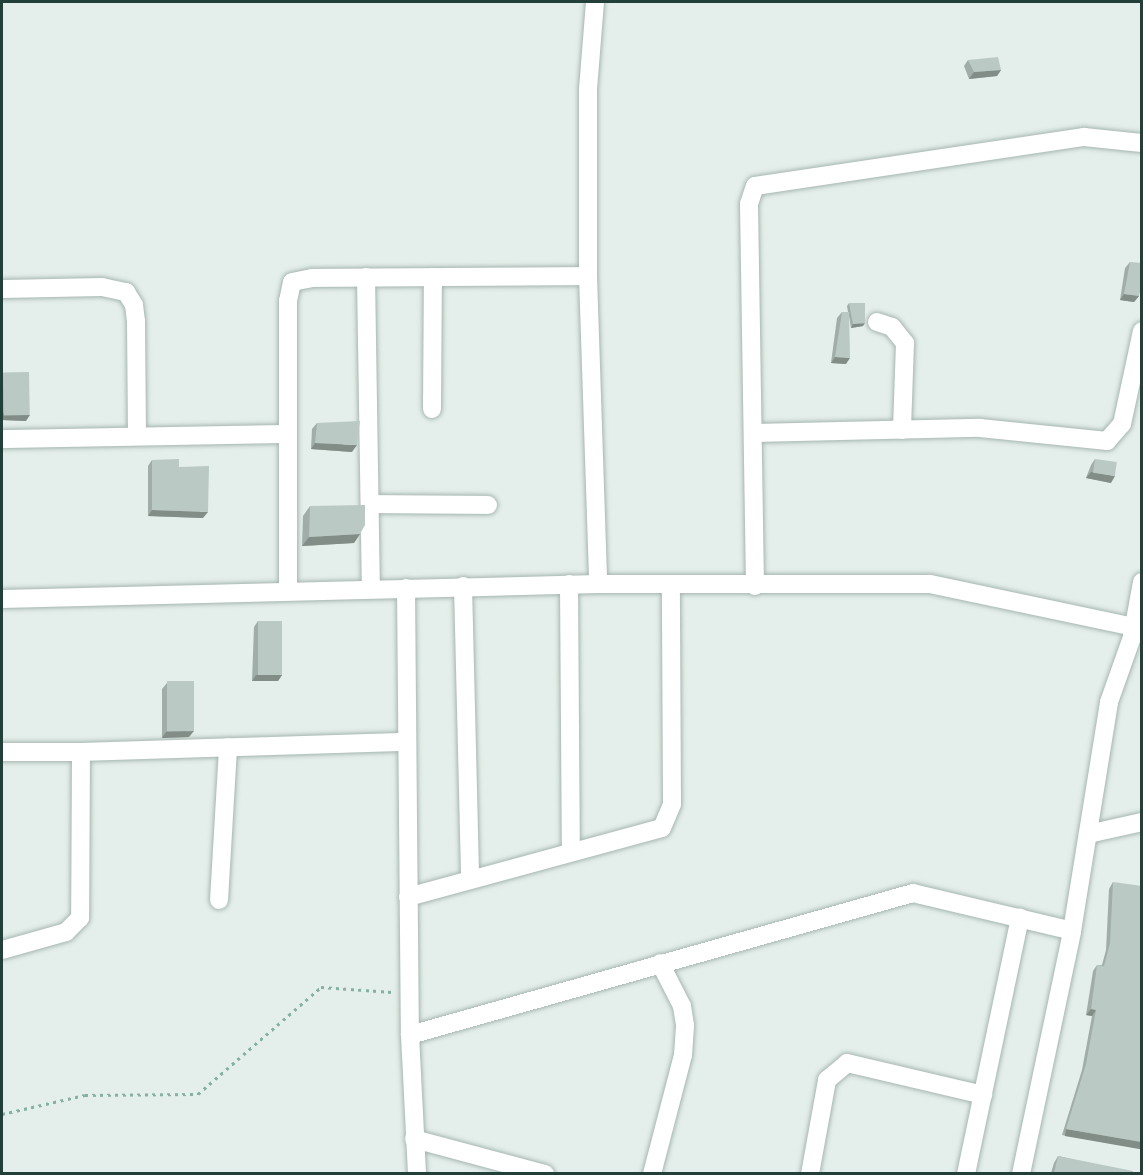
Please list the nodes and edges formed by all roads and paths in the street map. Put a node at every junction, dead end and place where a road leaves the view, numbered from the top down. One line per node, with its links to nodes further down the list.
1 (595, 2): 3 (street)
2 (1142, 143): 11 (street)
3 (588, 276): 4 (street); 19 (street)
4 (433, 277): 5 (street); 9 (street)
5 (366, 278): 12 (street); 15 (street)
6 (2, 289): 13 (street)
7 (878, 322): 10 (street)
8 (1142, 331): 10 (street)
9 (432, 409)
10 (902, 430): 11 (street)
11 (754, 433): 22 (street)
12 (288, 434): 13 (street); 25 (street)
13 (137, 436): 14 (street)
14 (2, 439)
15 (370, 504): 16 (street); 23 (street)
16 (488, 505)
17 (1142, 582): 27 (street)
18 (569, 584): 19 (street); 21 (street); 35 (street)
19 (598, 584): 20 (street)
20 (671, 585): 22 (street); 35 (street)
21 (463, 586): 24 (street); 36 (street)
22 (755, 586): 27 (street)
23 (371, 588): 24 (street); 25 (street)
24 (406, 588): 29 (street)
25 (288, 590): 26 (street)
26 (2, 599)
27 (1134, 627): 28 (street)
28 (1135, 649): 34 (street)
29 (407, 742): 30 (street); 37 (street)
30 (228, 747): 32 (street); 38 (street)
31 (2, 752): 32 (street)
32 (81, 752): 41 (street)
33 (1142, 822): 34 (street)
34 (1088, 834): 40 (street)
35 (571, 851): 36 (street)
36 (470, 879): 37 (street)
37 (408, 897): 43 (street)
38 (219, 900)
39 (1020, 918): 40 (street); 42 (street); 45 (street)
40 (1072, 931): 53 (street)
41 (2, 950)
42 (660, 963): 44 (street); 50 (street)
43 (409, 993): 44 (street); 46 (path)
44 (410, 1035): 47 (street)
45 (983, 1095): 51 (street); 52 (street)
46 (2, 1114)
47 (414, 1139): 48 (street); 49 (street)
48 (417, 1173)
49 (545, 1173)
50 (652, 1173)
51 (810, 1173)
52 (966, 1173)
53 (1021, 1173)

